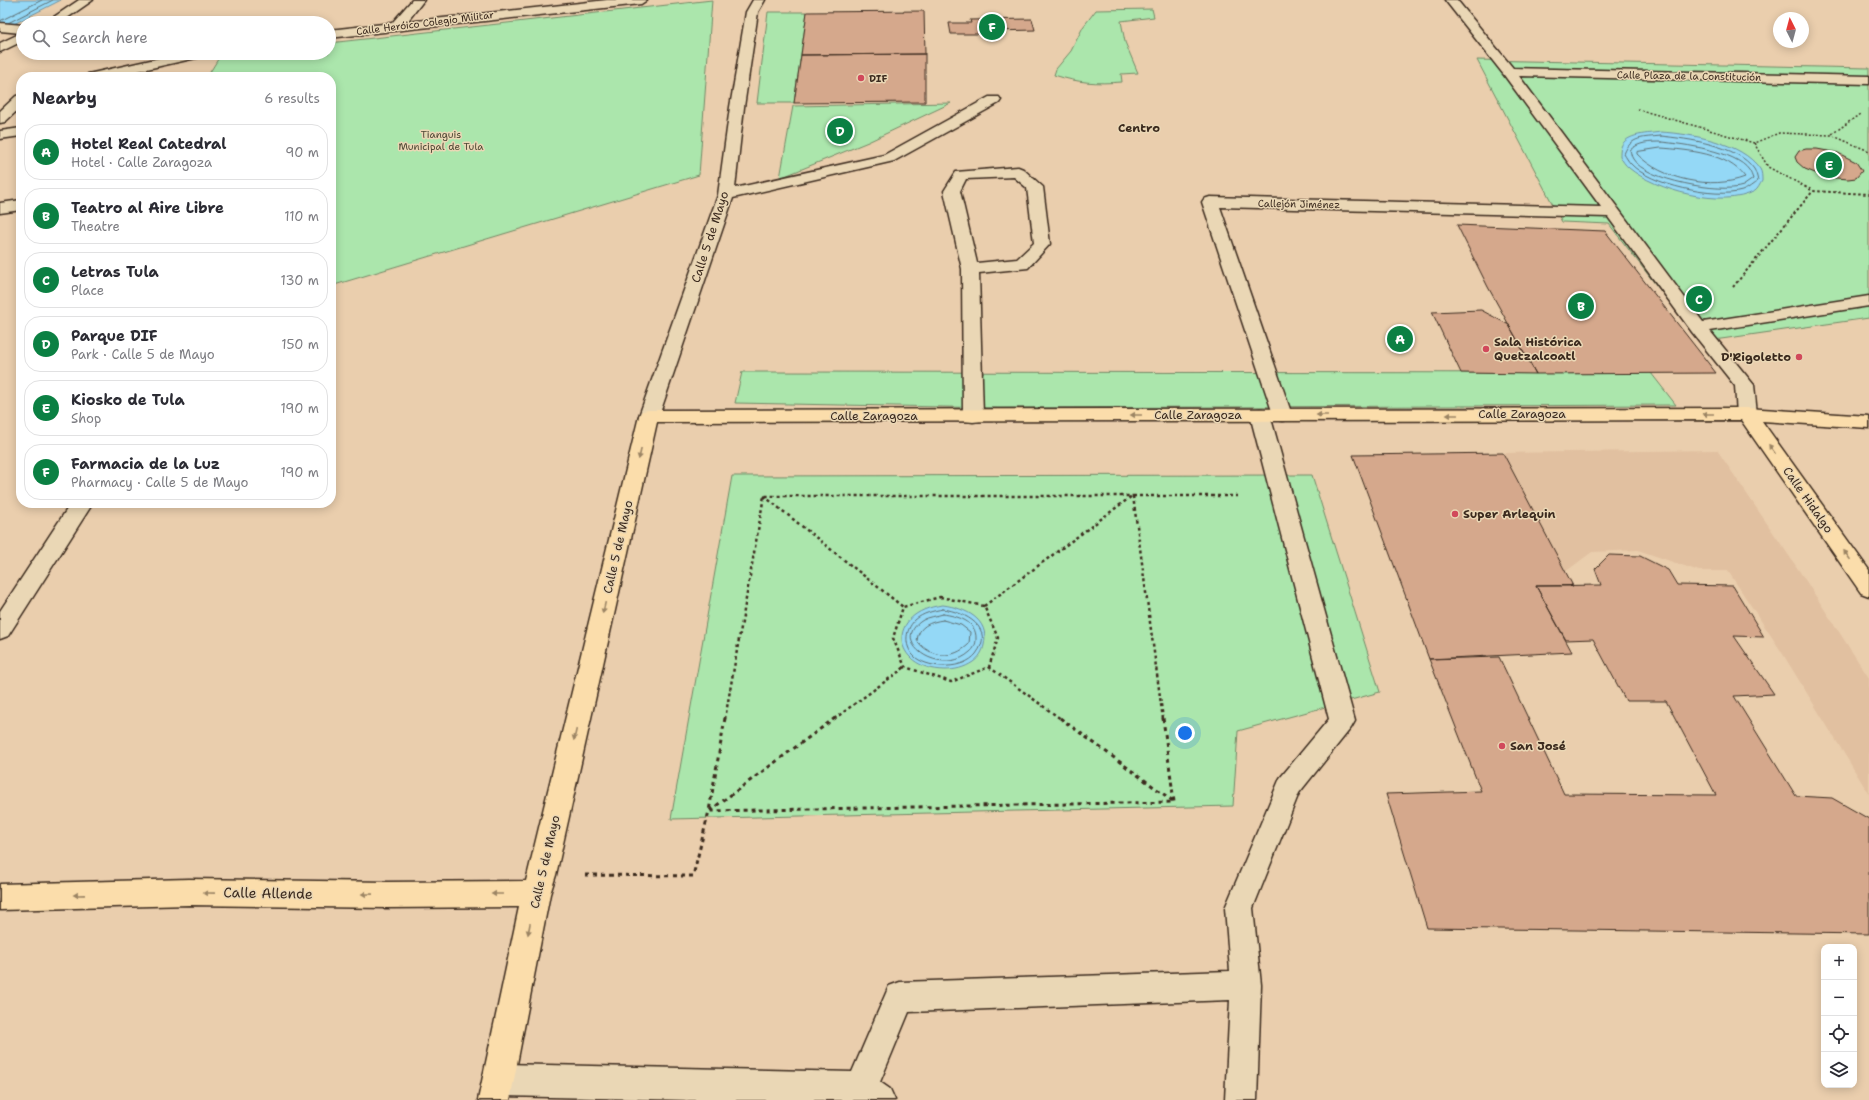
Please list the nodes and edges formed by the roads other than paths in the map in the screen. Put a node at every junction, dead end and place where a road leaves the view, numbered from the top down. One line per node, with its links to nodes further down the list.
1 (87, 0): 8 (street)
2 (418, 0): 10 (street)
3 (514, 0): 7 (street)
4 (641, 0): 7 (street, Calle Heróico Colegio Militar)
5 (759, 0): 26 (street, Calle 5 de Mayo)
6 (1451, 0): 17 (street)
7 (516, 13): 10 (street, Calle Heróico Colegio Militar)
8 (62, 16)
9 (0, 27): 11 (street)
10 (396, 27): 12 (street, Calle Heróico Colegio Militar)
11 (16, 30)
12 (336, 33)
13 (16, 36): 14 (street)
14 (0, 48)
15 (169, 60): 16 (street)
16 (115, 72)
17 (1509, 72): 18 (street, Calle Plaza de la Constitución); 29 (street)
18 (1869, 80)
19 (16, 95): 20 (street)
20 (0, 99)
21 (994, 100): 26 (street)
22 (16, 104): 23 (street)
23 (0, 119)
24 (16, 133): 25 (street)
25 (0, 135)
26 (726, 194): 35 (street, Calle 5 de Mayo)
27 (16, 206): 28 (street)
28 (0, 208)
29 (1613, 212): 32 (street); 34 (street, Callejón Jiménez)
30 (970, 269): 30 (street); 36 (street)
31 (1869, 301): 32 (street)
32 (1698, 328): 33 (street)
33 (1747, 414): 34 (main road, Calle Zaragoza, one-way to 34); 37 (main road, Calle Zaragoza); 39 (main road, Calle Hidalgo, one-way to 33)
34 (1271, 415): 36 (main road, Calle Zaragoza, one-way to 36); 43 (street, Callejón Jiménez)
35 (649, 416): 36 (main road, Calle Zaragoza); 41 (main road, Calle 5 de Mayo, one-way to 41)
36 (973, 416)
37 (1869, 422)
38 (79, 508): 40 (street)
39 (1869, 587)
40 (0, 630)
41 (539, 884): 42 (main road, Calle Allende, one-way to 42); 44 (main road, Calle 5 de Mayo, one-way to 44)
42 (0, 897)
43 (1246, 985): 45 (street); 46 (street)
44 (497, 1090): 45 (street)
45 (870, 1094)
46 (1241, 1100)

